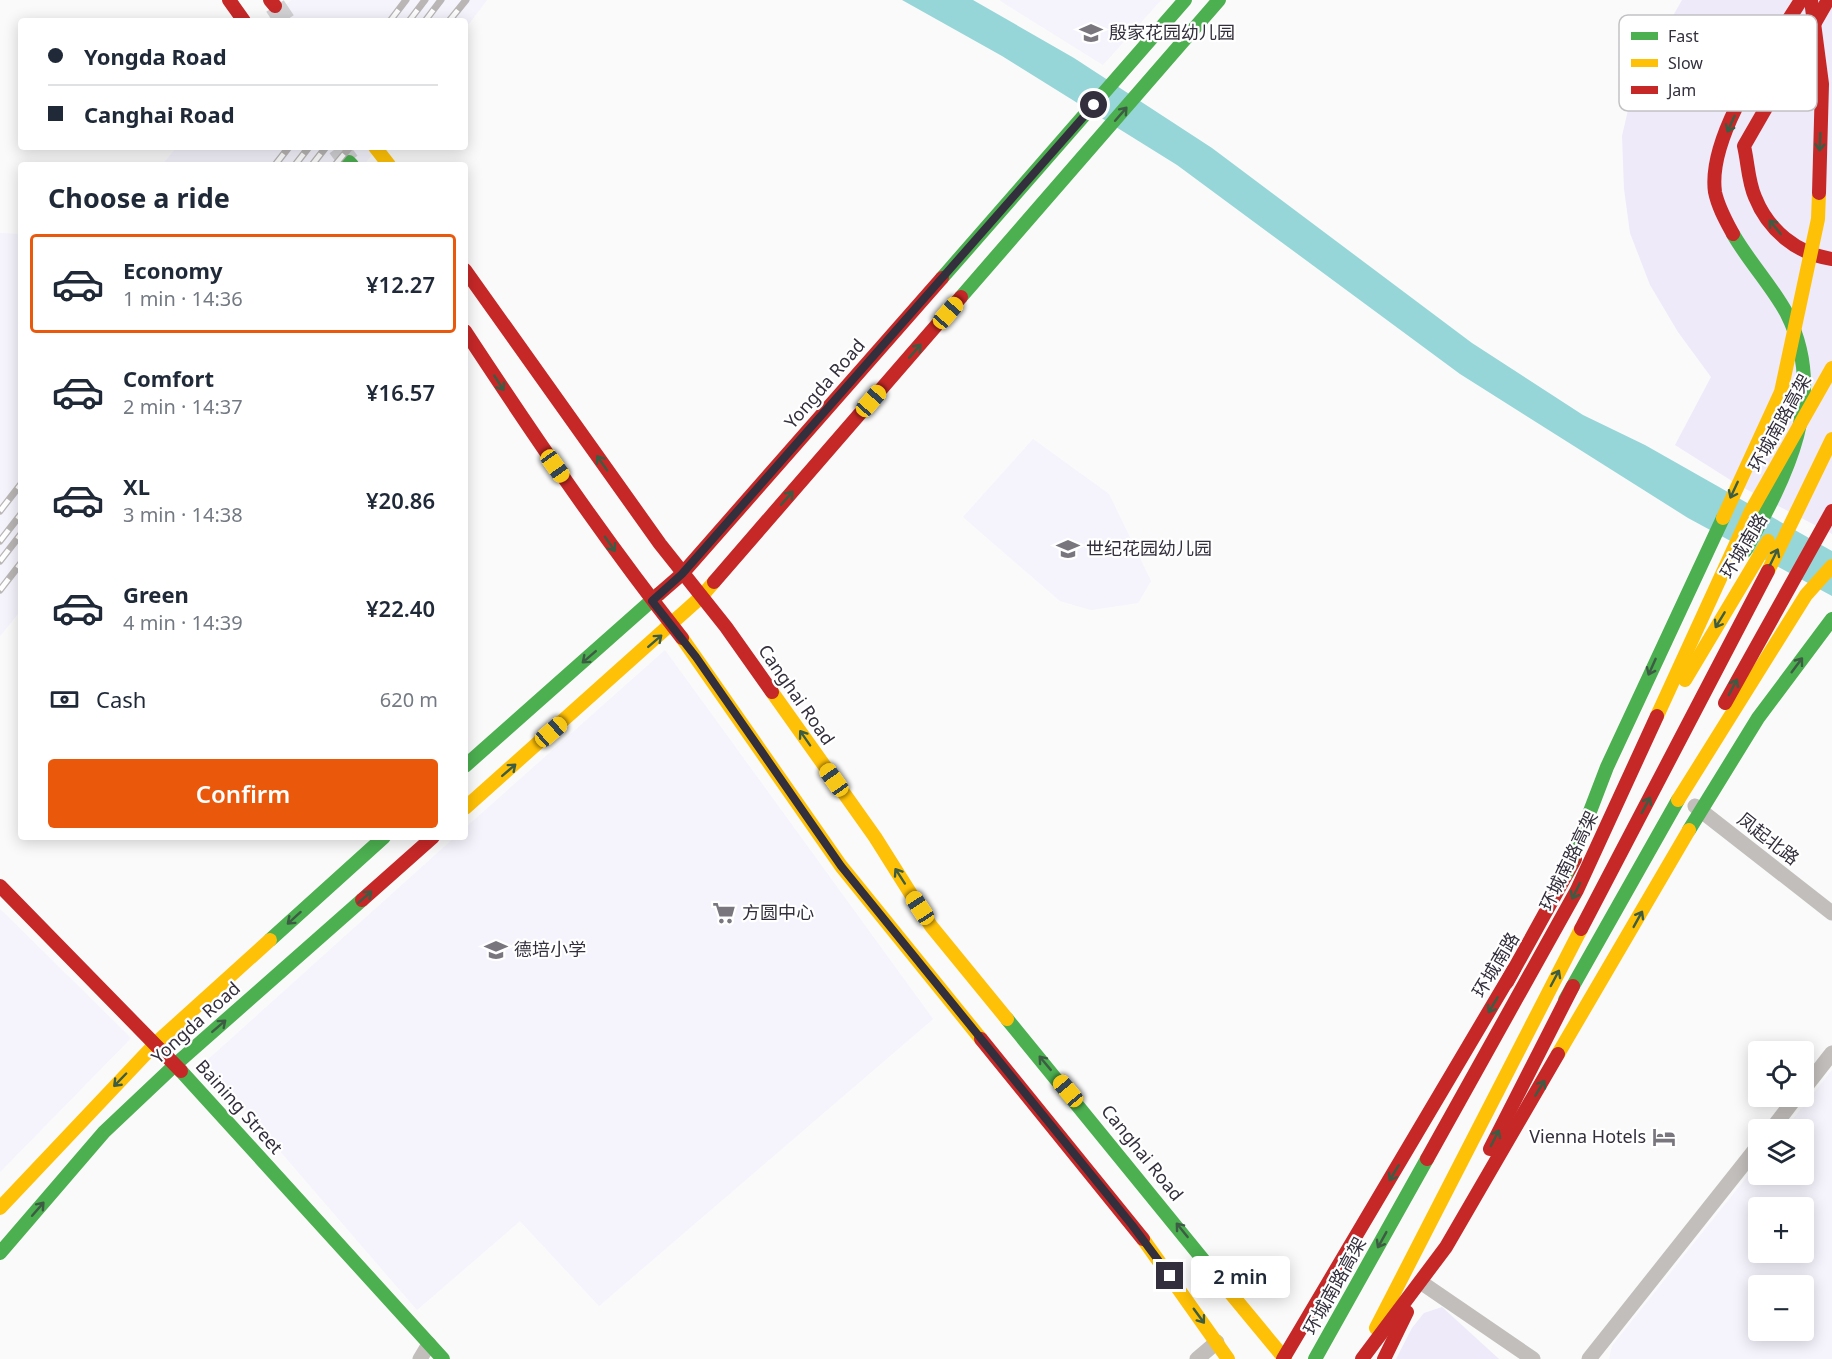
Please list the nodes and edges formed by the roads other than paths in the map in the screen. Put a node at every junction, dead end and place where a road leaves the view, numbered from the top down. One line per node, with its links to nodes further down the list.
1 (229, 0): 9 (main road)
2 (1185, 0): 23 (main road, Yongda Road)
3 (1219, 0): 24 (main road, one-way to 3)
4 (1801, 0): 7 (main road, one-way to 7, bridge)
5 (1811, 0): 8 (main road, one-way to 8, bridge)
6 (1828, 0): 10 (main road, one-way to 6)
7 (1792, 15)
8 (1813, 15)
9 (241, 18)
10 (1817, 19)
11 (1817, 46): 35 (main road, one-way to 35, bridge)
12 (1737, 111): 21 (main road, one-way to 21, bridge)
13 (1764, 111): 14 (main road, one-way to 13)
14 (1827, 259)
15 (468, 274): 23 (main road, Canghai Road, one-way to 15)
16 (468, 336): 25 (main road, one-way to 25)
17 (1832, 368): 35 (main road, 环城南路高架, one-way to 35, bridge)
18 (1832, 434): 21 (main road, 环城南路)
19 (1832, 439): 55 (main road, one-way to 19, bridge)
20 (1832, 511): 36 (main road, one-way to 20)
21 (1745, 565): 53 (main road, 环城南路, one-way to 53)
22 (1832, 566): 29 (main road)
23 (682, 574): 24 (main road, Canghai Road); 25 (main road, Yongda Road)
24 (701, 597): 27 (main road); 53 (main road, Canghai Road, one-way to 24)
25 (652, 601): 27 (main road); 28 (main road, Yongda Road, one-way to 28)
26 (1832, 619): 55 (main road, one-way to 26, bridge)
27 (672, 626): 30 (main road, one-way to 27); 47 (main road, one-way to 47)
28 (468, 763)
29 (1681, 795): 34 (street, 凤起北路); 36 (main road)
30 (468, 805)
31 (381, 840): 37 (main road, Yongda Road, one-way to 37)
32 (430, 840): 39 (main road, Yongda Road, one-way to 32)
33 (0, 886): 37 (main road, Baining Street)
34 (1832, 914)
35 (1523, 987): 54 (main road, 环城南路高架, one-way to 54, bridge)
36 (1565, 1000): 46 (main road, one-way to 36)
37 (156, 1043): 39 (main road, Baining Street); 44 (main road, Yongda Road, one-way to 44)
38 (1832, 1053): 40 (street)
39 (176, 1064): 45 (main road, Yongda Road, one-way to 39); 48 (main road, Baining Street)
40 (1814, 1075)
41 (1789, 1107): 42 (street)
42 (1779, 1119)
43 (1748, 1159): 58 (street)
44 (0, 1208)
45 (0, 1253)
46 (1422, 1283): 56 (main road); 57 (street)
47 (1217, 1342): 51 (street); 52 (main road)
48 (429, 1344): 49 (street); 50 (main road, Baining Street)
49 (420, 1359)
50 (442, 1359)
51 (1197, 1359)
52 (1228, 1359)
53 (1284, 1359)
54 (1316, 1359)
55 (1362, 1359)
56 (1384, 1359)
57 (1533, 1359)
58 (1589, 1359)

